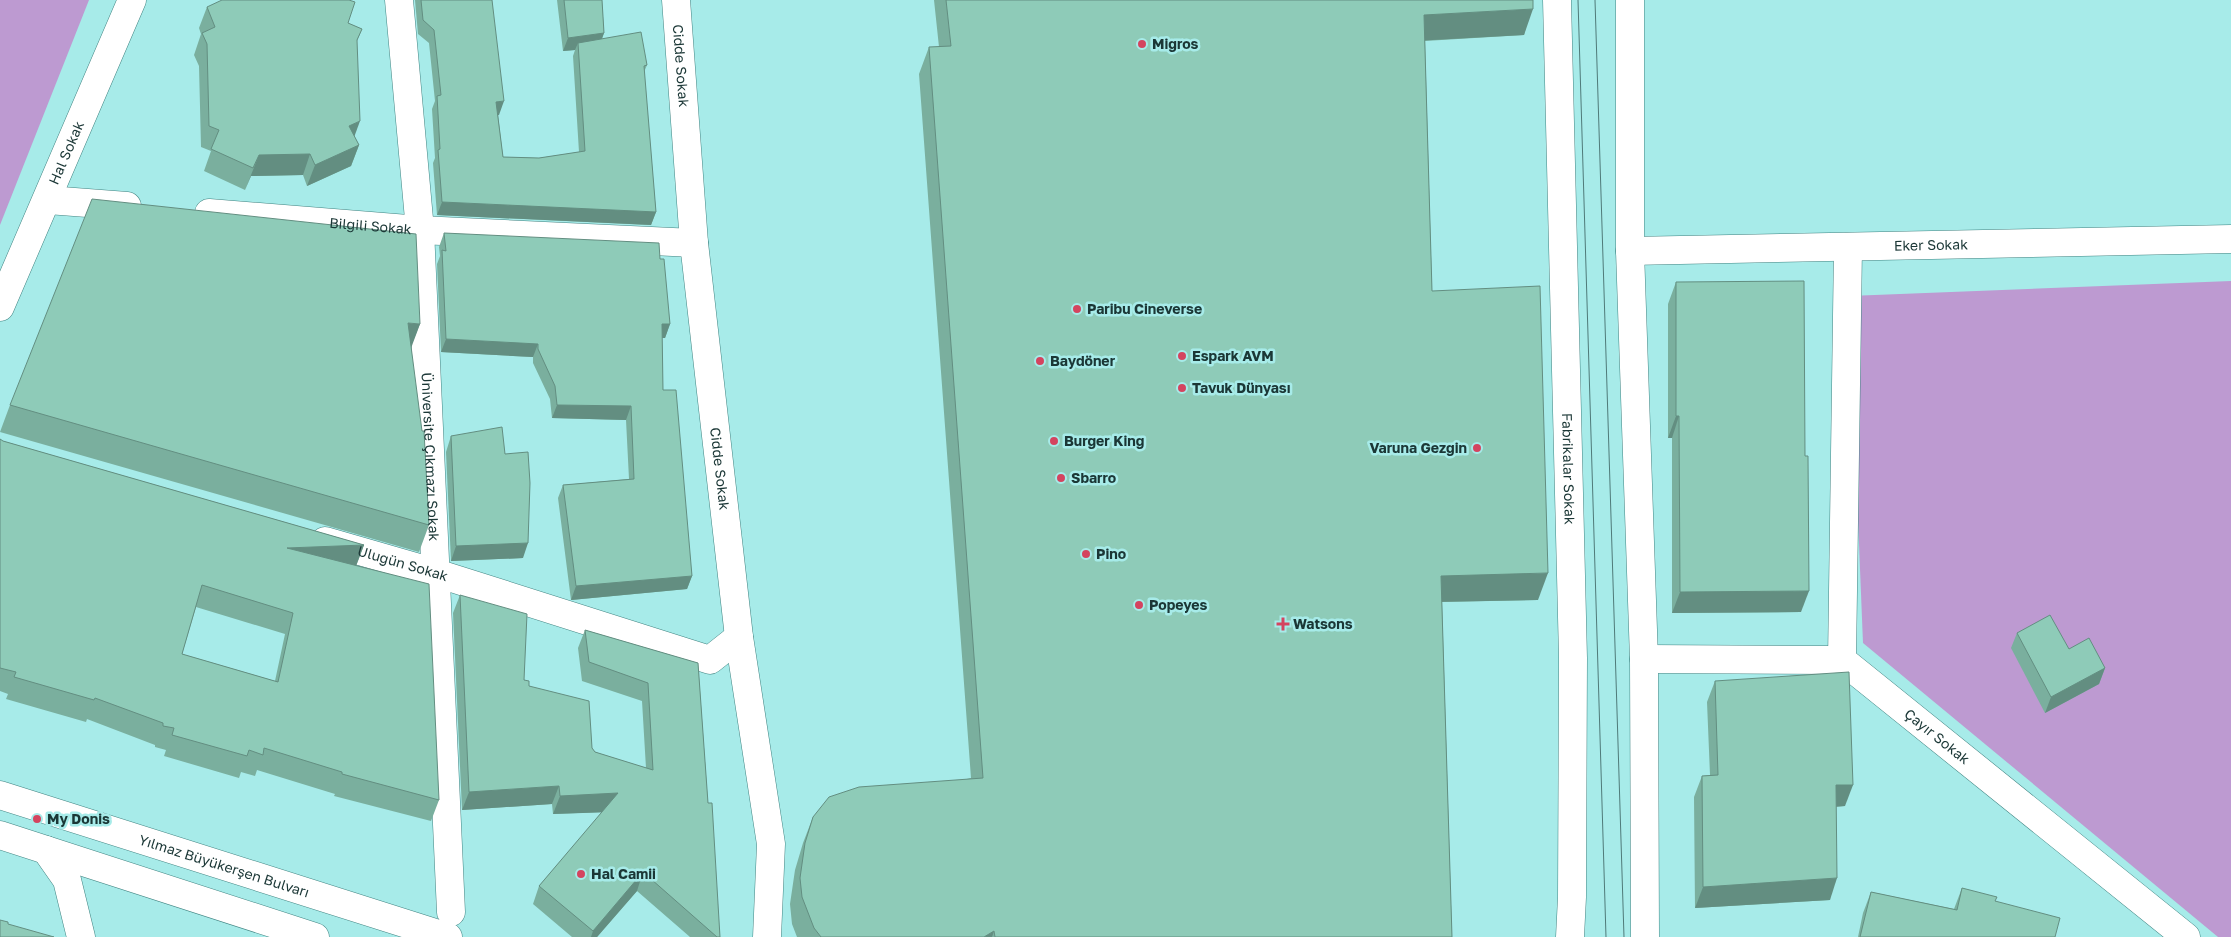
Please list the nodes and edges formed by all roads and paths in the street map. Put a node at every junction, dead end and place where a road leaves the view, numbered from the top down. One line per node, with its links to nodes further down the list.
1 (132, 0): 6 (street, Hal Sokak)
2 (399, 0): 9 (street, Üniversite Çıkmazı Sokak)
3 (676, 0): 11 (street, Cidde Sokak)
4 (1557, 0): 27 (street, Fabrikalar Sokak)
5 (1630, 0): 13 (street)
6 (48, 200): 7 (street); 14 (street, Hal Sokak)
7 (155, 208)
8 (185, 211): 9 (street, Bilgili Sokak)
9 (420, 230): 11 (street, Bilgili Sokak); 16 (street, Üniversite Çıkmazı Sokak)
10 (2231, 239): 12 (street, Eker Sokak)
11 (694, 243): 17 (street, Cidde Sokak)
12 (1848, 247): 13 (street, Eker Sokak); 19 (street)
13 (1630, 251): 18 (street)
14 (0, 307)
15 (303, 534): 16 (street, Ulugün Sokak)
16 (436, 573): 17 (street, Ulugün Sokak); 23 (street, Üniversite Çıkmazı Sokak)
17 (740, 637): 26 (street, Cidde Sokak)
18 (1644, 659): 19 (street); 28 (street)
19 (1842, 660): 29 (street, Çayır Sokak)
20 (0, 795): 23 (street, Yılmaz Büyükerşen Bulvarı)
21 (0, 835): 22 (street)
22 (46, 850): 24 (street); 25 (street)
23 (450, 925)
24 (82, 937)
25 (315, 937)
26 (767, 937)
27 (1570, 937)
28 (1645, 937)
29 (2186, 937)

